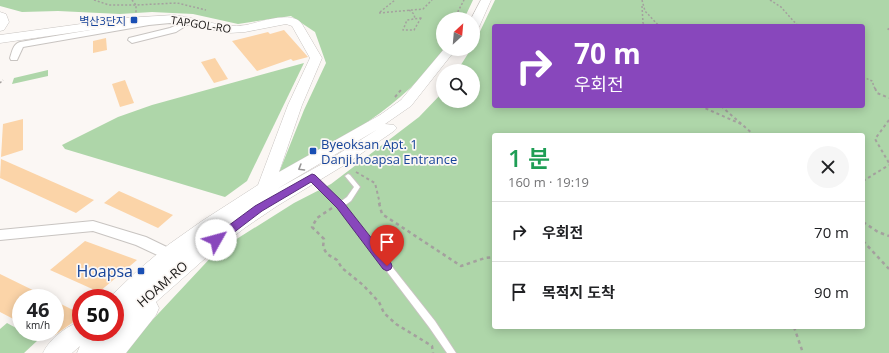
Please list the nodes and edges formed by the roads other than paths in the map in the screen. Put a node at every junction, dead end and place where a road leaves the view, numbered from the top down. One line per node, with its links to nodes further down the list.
1 (474, 0): 3 (main road)
2 (486, 0): 4 (main road)
3 (468, 12)
4 (480, 12)
5 (1, 15): 7 (main road)
6 (112, 26): 8 (main road, TAPGOL-RO); 9 (street); 11 (street); 15 (main road, TAPGOL-RO)
7 (0, 28)
8 (0, 39)
9 (132, 40)
10 (440, 56): 15 (main road, one-way to 15)
11 (14, 58)
12 (436, 84): 14 (main road, HOAM-RO)
13 (348, 176): 16 (lane)
14 (312, 178): 15 (main road, HOAM-RO); 16 (lane)
15 (261, 200): 18 (main road, HOAM-RO); 18 (main road, HOAM-RO)
16 (340, 205): 30 (lane)
17 (0, 235): 18 (street)
18 (177, 260): 19 (main road, HOAM-RO); 22 (main road, HOAM-RO); 29 (main road)
19 (136, 284): 20 (main road); 21 (main road, HOAM-RO)
20 (124, 294)
21 (124, 297)
22 (124, 318)
23 (72, 339): 26 (main road)
24 (83, 341): 27 (main road)
25 (100, 341): 28 (main road)
26 (56, 353)
27 (72, 353)
28 (89, 353)
29 (111, 353)
30 (452, 353)

